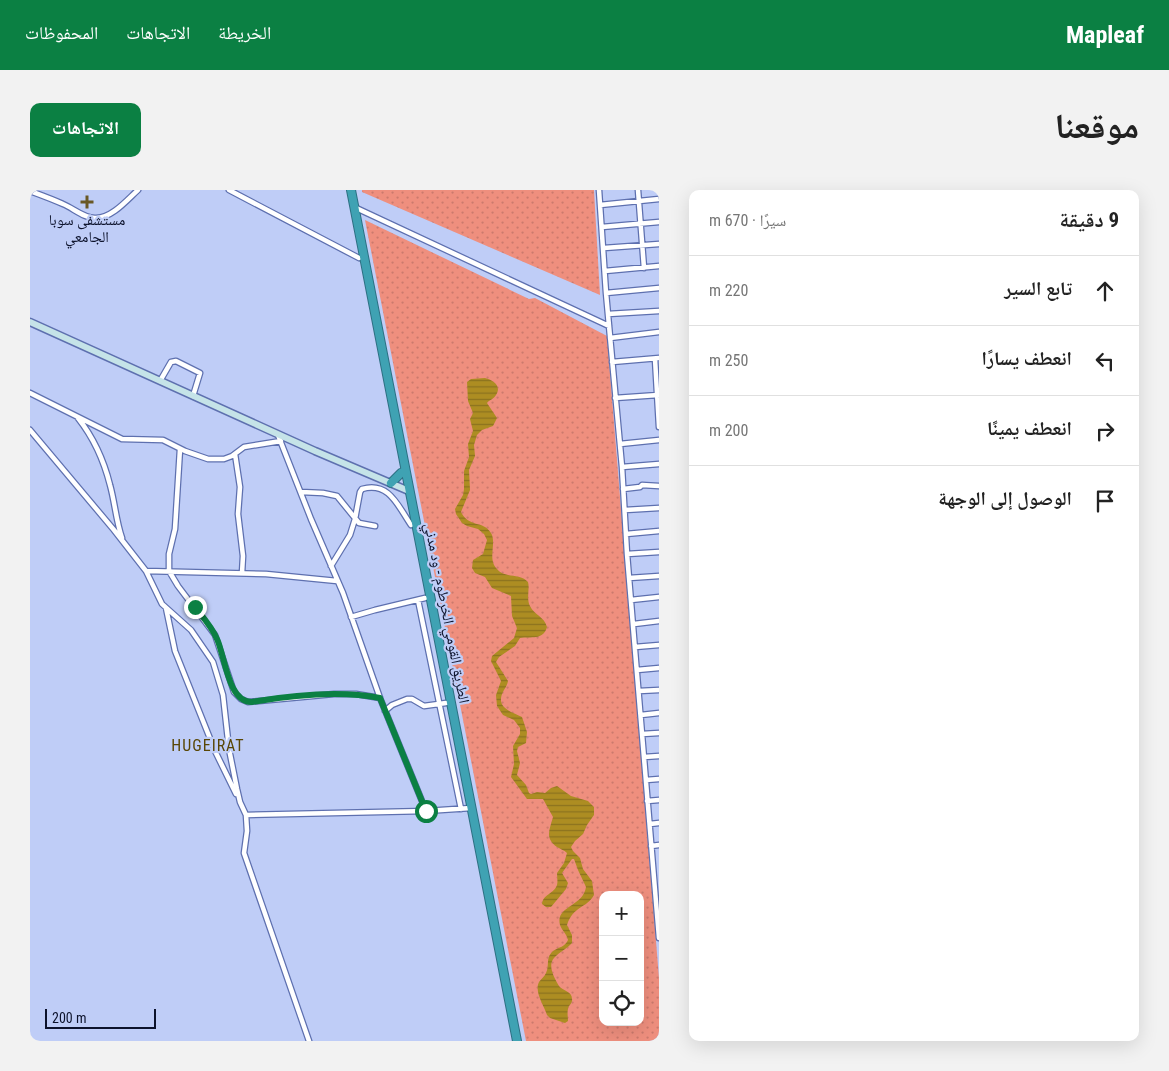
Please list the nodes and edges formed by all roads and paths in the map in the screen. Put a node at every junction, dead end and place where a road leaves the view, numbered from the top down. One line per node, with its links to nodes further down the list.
1 (138, 190): 7 (street)
2 (229, 190): 20 (street)
3 (347, 190): 20 (highway, الطريق القومي الخرطوم - ود مدني)
4 (351, 190): 11 (highway, الطريق القومي الخرطوم - ود مدني)
5 (599, 190): 10 (street)
6 (638, 190): 9 (street)
7 (30, 191)
8 (659, 199): 9 (street)
9 (639, 201): 10 (street); 15 (street)
10 (600, 205): 16 (street)
11 (354, 206): 12 (street); 13 (highway, الطريق القومي الخرطوم - ود مدني)
12 (366, 212): 13 (street); 29 (street)
13 (356, 218): 54 (highway, الطريق القومي الخرطوم - ود مدني)
14 (659, 222): 15 (street)
15 (641, 224): 16 (street); 18 (street)
16 (602, 227): 19 (street)
17 (659, 244): 18 (street)
18 (642, 245): 19 (street); 22 (street)
19 (604, 248): 23 (street)
20 (359, 258): 50 (highway, الطريق القومي الخرطوم - ود مدني)
21 (659, 266): 22 (street)
22 (644, 268): 23 (street)
23 (605, 271): 25 (street)
24 (659, 288): 25 (street)
25 (606, 293): 27 (street)
26 (659, 311): 27 (street)
27 (608, 314): 29 (street)
28 (30, 322): 34 (street)
29 (608, 326): 31 (street)
30 (659, 332): 31 (street)
31 (610, 338): 33 (street)
32 (657, 358): 33 (street); 36 (street)
33 (612, 362): 38 (street)
34 (160, 381): 37 (street); 37 (street)
35 (30, 393): 40 (street)
36 (658, 395): 38 (street); 39 (street)
37 (193, 396): 43 (street)
38 (615, 398): 45 (street)
39 (659, 416): 41 (street)
40 (77, 417): 46 (street); 63 (street)
41 (659, 427)
42 (30, 430): 63 (street)
43 (279, 437): 47 (street); 51 (street); 55 (street)
44 (659, 440): 45 (street)
45 (620, 444): 49 (street)
46 (180, 449): 47 (street); 68 (street)
47 (235, 454): 69 (street)
48 (659, 464): 49 (street)
49 (622, 468): 53 (street)
50 (401, 473): 51 (highway); 54 (highway, الطريق القومي الخرطوم - ود مدني)
51 (391, 484): 54 (street)
52 (659, 486): 53 (street)
53 (623, 488): 57 (street)
54 (407, 490): 59 (highway, الطريق القومي الخرطوم - ود مدني); 100 (highway, الطريق القومي الخرطوم - ود مدني)
55 (301, 492): 58 (street); 66 (street)
56 (659, 508): 57 (street)
57 (625, 510): 62 (street)
58 (355, 519): 59 (street); 60 (street); 66 (street)
59 (411, 525): 74 (highway, الطريق القومي الخرطوم - ود مدني)
60 (375, 526)
61 (659, 531): 62 (street)
62 (626, 534): 65 (street)
63 (124, 542): 67 (street)
64 (659, 552): 65 (street)
65 (627, 554): 71 (street)
66 (331, 566): 72 (street)
67 (146, 571): 68 (street); 76 (street)
68 (169, 571): 69 (street); 86 (street)
69 (242, 573): 72 (street)
70 (659, 576): 71 (street)
71 (629, 578): 75 (street)
72 (338, 582): 77 (street)
73 (659, 597): 75 (street)
74 (422, 599): 77 (street); 87 (highway, الطريق القومي الخرطوم - ود مدني)
75 (631, 600): 79 (street)
76 (166, 608): 99 (street); 99 (street)
77 (351, 617): 86 (street)
78 (659, 621): 79 (street)
79 (634, 624): 81 (street)
80 (659, 645): 81 (street)
81 (635, 647): 83 (street)
82 (659, 668): 83 (street)
83 (637, 670): 85 (street)
84 (659, 690): 85 (street)
85 (639, 692): 90 (street)
86 (380, 698): 88 (street)
87 (442, 704): 88 (street); 100 (highway, الطريق القومي الخرطوم - ود مدني)
88 (385, 711): 101 (street)
89 (659, 713): 90 (street)
90 (641, 715): 91 (street)
91 (642, 734): 92 (street); 94 (street)
92 (659, 734)
93 (659, 756): 94 (street)
94 (644, 757): 96 (street)
95 (659, 779): 96 (street)
96 (646, 780): 98 (street)
97 (659, 800): 98 (street)
98 (648, 801): 104 (street)
99 (240, 802): 102 (street)
100 (466, 808): 101 (street); 113 (highway, الطريق القومي الخرطوم - ود مدني); 114 (highway, الطريق القومي الخرطوم - ود مدني)
101 (426, 811): 102 (street)
102 (246, 814): 112 (street)
103 (659, 823): 104 (street)
104 (650, 824): 106 (street)
105 (659, 845): 106 (street)
106 (651, 846): 107 (street)
107 (653, 868): 108 (street); 109 (street)
108 (659, 868)
109 (657, 890): 110 (street)
110 (658, 913): 111 (street)
111 (659, 936)
112 (309, 1041)
113 (512, 1041)
114 (517, 1041)

